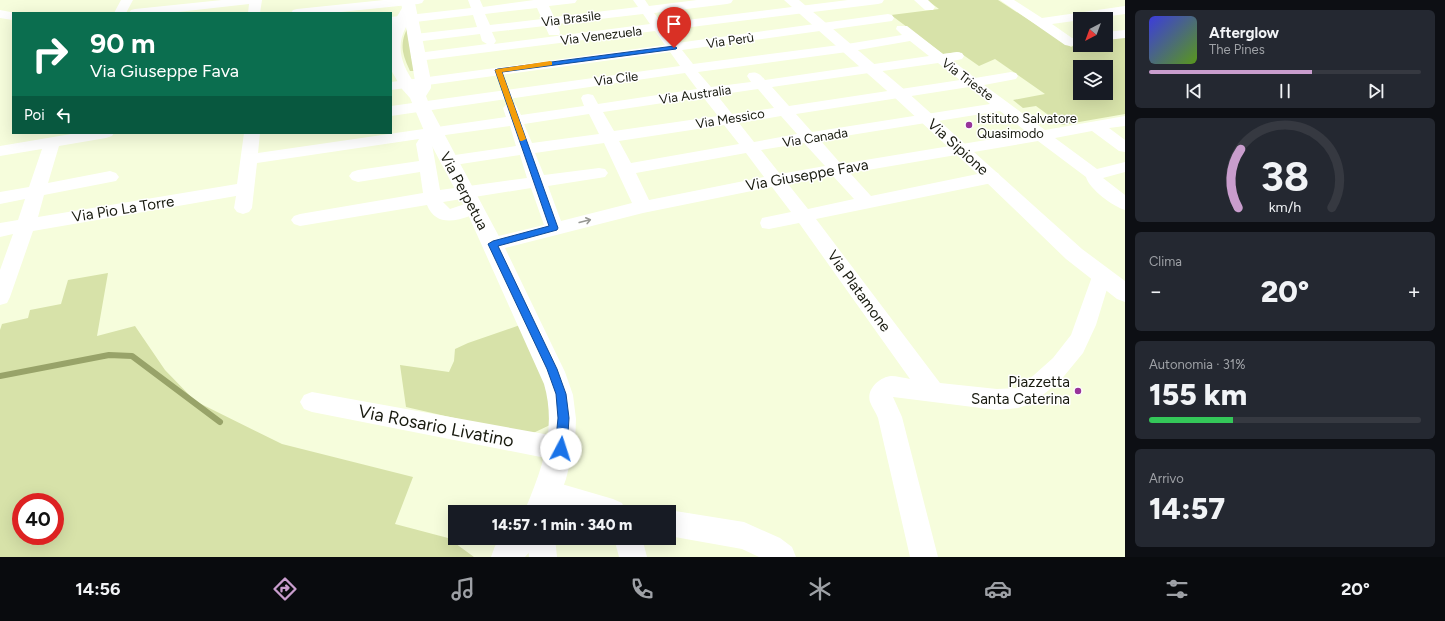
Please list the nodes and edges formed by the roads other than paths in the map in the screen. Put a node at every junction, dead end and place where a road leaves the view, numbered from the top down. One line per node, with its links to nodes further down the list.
1 (127, 0): 19 (street)
2 (256, 0): 20 (street); 21 (street)
3 (265, 0): 4 (street); 22 (street)
4 (269, 0)
5 (571, 0): 10 (street)
6 (727, 0): 11 (street, Via Brasile)
7 (870, 0): 16 (street, Via Venezuela); 29 (street, Via Trieste)
8 (1030, 0): 9 (street)
9 (1008, 1): 33 (street)
10 (542, 2): 14 (street); 31 (street)
11 (688, 2): 15 (street, Via Brasile); 32 (street)
12 (350, 3): 17 (street); 23 (street)
13 (1094, 3): 24 (street)
14 (476, 5): 17 (street); 36 (street)
15 (642, 5): 31 (street, Via Brasile); 35 (street, Via Platamone)
16 (797, 5): 32 (street, Via Venezuela); 34 (street, Via Sipione)
17 (407, 10): 40 (street, Via Perpetua); 60 (street)
18 (1125, 10): 24 (street)
19 (121, 12)
20 (144, 12)
21 (254, 12)
22 (264, 12)
23 (302, 12)
24 (1110, 12)
25 (0, 14): 27 (street)
26 (1113, 14): 30 (street)
27 (12, 16)
28 (1073, 17): 33 (street)
29 (888, 18): 34 (street, Via Perù); 39 (street, Via Trieste)
30 (1125, 20)
31 (549, 21): 36 (street, Via Brasile); 41 (street)
32 (706, 22): 35 (street, Via Venezuela); 43 (street)
33 (1040, 22): 42 (street)
34 (824, 27): 43 (street, Via Perù); 46 (street, Via Sipione)
35 (659, 28): 41 (street, Via Venezuela); 45 (street, Via Platamone)
36 (485, 29): 40 (street, Via Brasile); 44 (street)
37 (1125, 34): 38 (street)
38 (1113, 35)
39 (913, 37): 46 (street, Via Cile); 49 (street, Via Trieste)
40 (415, 38): 48 (street, Via Perpetua)
41 (558, 40): 44 (street, Via Venezuela); 50 (street)
42 (1073, 40)
43 (722, 41): 45 (street, Via Perù); 51 (street)
44 (491, 48): 48 (street, Via Venezuela); 54 (street)
45 (674, 48): 50 (street, Via Perù); 52 (street, Via Platamone)
46 (847, 48): 51 (street, Via Cile); 53 (street, Via Sipione)
47 (957, 56): 49 (street, Via Australia)
48 (418, 57): 60 (street, Via Perpetua)
49 (942, 59): 53 (street, Via Australia); 56 (street, Via Trieste)
50 (569, 61): 54 (street, Via Perù); 57 (street)
51 (742, 62): 52 (street, Via Cile); 58 (street)
52 (689, 69): 57 (street, Via Cile); 61 (street, Via Platamone)
53 (872, 69): 58 (street, Via Australia); 63 (street, Via Sipione)
54 (498, 70): 60 (street, Via Perù); 62 (street)
55 (1011, 76): 56 (street, Via Messico)
56 (972, 82): 63 (street, Via Messico); 64 (street, Via Trieste)
57 (580, 83): 62 (street, Via Cile); 65 (street)
58 (761, 84): 61 (street, Via Australia); 67 (street)
59 (392, 86): 60 (street)
60 (417, 91): 62 (street, Via Cile); 66 (street, Via Cile); 73 (street, Via Perpetua)
61 (708, 92): 65 (street, Via Australia); 69 (street, Via Platamone)
62 (506, 93): 68 (street)
63 (900, 94): 67 (street, Via Messico); 70 (street, Via Sipione)
64 (1004, 106): 70 (street, Via Canada); 76 (street, Via Trieste)
65 (593, 108): 68 (street, Via Australia); 77 (street)
66 (392, 110)
67 (784, 110): 69 (street, Via Messico); 78 (street)
68 (515, 119): 73 (street, Via Australia); 82 (street)
69 (728, 119): 77 (street, Via Messico); 81 (street, Via Platamone)
70 (927, 119): 78 (street, Via Canada); 83 (street, Via Sipione)
71 (1125, 122): 72 (street, Via Giuseppe Fava)
72 (1096, 126): 76 (street, Via Giuseppe Fava); 80 (street)
73 (433, 132): 85 (street, Via Australia); 86 (street, Via Perpetua)
74 (100, 134): 79 (street)
75 (252, 134): 85 (street)
76 (1042, 136): 83 (street, Via Giuseppe Fava); 91 (street, Via Trieste)
77 (607, 137): 82 (street, Via Messico); 88 (street)
78 (809, 137): 81 (street, Via Canada); 89 (street)
79 (52, 142): 84 (street); 98 (street)
80 (1125, 147)
81 (750, 148): 88 (street, Via Canada); 95 (street, Via Platamone)
82 (526, 149): 86 (street, Via Messico); 96 (street)
83 (962, 149): 89 (street, Via Giuseppe Fava); 94 (street, Via Sipione)
84 (0, 151)
85 (249, 158): 97 (street)
86 (438, 163): 92 (street, Via Messico); 100 (street); 101 (street, Via Perpetua)
87 (1125, 167): 91 (street)
88 (626, 169): 104 (street)
89 (836, 169): 95 (street, Via Giuseppe Fava); 102 (street)
90 (599, 173): 96 (street)
91 (1094, 175): 103 (street, Via Trieste)
92 (358, 176)
93 (110, 177): 98 (street)
94 (992, 177): 102 (street); 113 (street, Via Sipione)
95 (777, 180): 104 (street, Via Giuseppe Fava); 106 (street, Via Platamone)
96 (537, 182): 101 (street); 110 (street)
97 (246, 188): 105 (street); 109 (street, Via Pio La Torre)
98 (37, 190): 99 (street); 109 (street)
99 (0, 198)
100 (433, 198): 101 (street); 107 (street)
101 (470, 199): 112 (street, Via Perpetua)
102 (867, 203): 106 (street)
103 (1125, 204)
104 (643, 207): 110 (street, Via Giuseppe Fava, one-way to 104)
105 (243, 208)
106 (804, 216): 108 (street); 116 (street, Via Platamone)
107 (300, 220)
108 (769, 223)
109 (26, 225): 111 (street, Via Pio La Torre); 115 (street)
110 (554, 228): 112 (street, Via Giuseppe Fava)
111 (0, 230)
112 (493, 244): 118 (street, Via Perpetua)
113 (1101, 276): 114 (street, Via Sipione); 116 (street)
114 (1125, 293)
115 (0, 297)
116 (933, 392): 129 (street)
117 (312, 402): 118 (street, Via Rosario Livatino)
118 (561, 449): 119 (street, Via Perpetua)
119 (543, 503): 120 (street)
120 (559, 505)
121 (676, 524): 128 (street)
122 (515, 545): 125 (street)
123 (542, 545): 126 (street)
124 (630, 545): 127 (street)
125 (506, 557)
126 (544, 557)
127 (633, 557)
128 (782, 557)
129 (924, 557)

